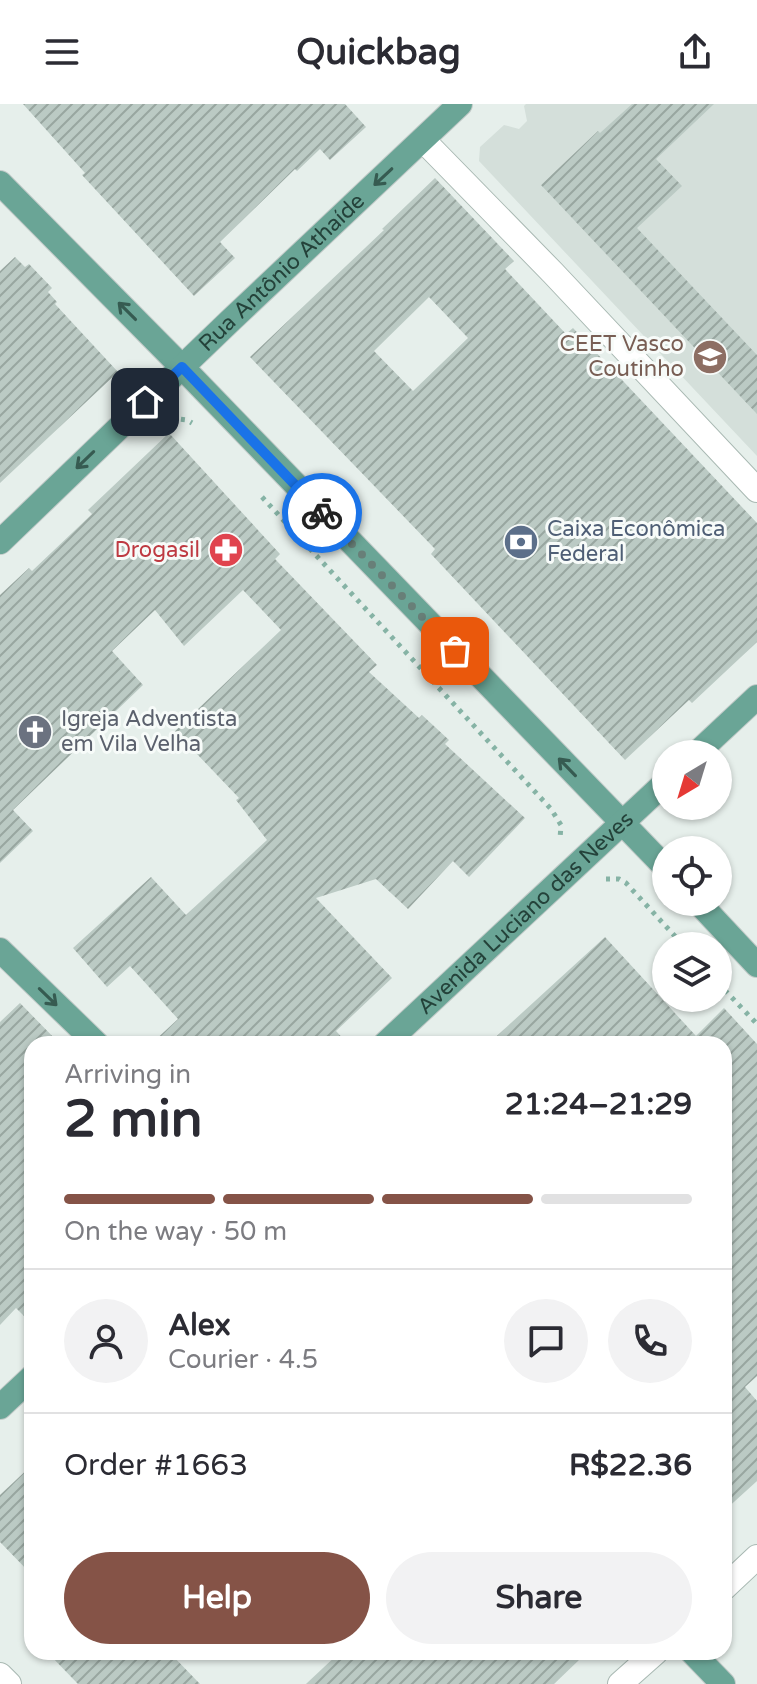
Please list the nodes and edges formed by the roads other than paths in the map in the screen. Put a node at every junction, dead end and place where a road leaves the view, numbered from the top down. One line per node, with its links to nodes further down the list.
1 (460, 104): 2 (main road, Rua Antônio Athaíde)
2 (423, 140): 4 (main road, Rua Antônio Athaíde, one-way to 4); 5 (street)
3 (0, 183): 4 (main road, one-way to 3)
4 (182, 367): 6 (main road, Rua Antônio Athaíde, one-way to 6); 10 (main road, one-way to 4)
5 (757, 490)
6 (0, 542)
7 (757, 697): 8 (main road)
8 (711, 740)
9 (652, 795): 10 (main road, Avenida Luciano das Neves)
10 (621, 823): 11 (main road); 16 (main road, Avenida Luciano das Neves)
11 (652, 854)
12 (711, 916): 14 (main road)
13 (0, 950): 15 (main road, one-way to 15)
14 (757, 965)
15 (89, 1036)
16 (394, 1036)
17 (24, 1384): 18 (main road)
18 (0, 1407)
19 (757, 1557): 20 (street)
20 (732, 1580)
21 (647, 1660): 25 (street)
22 (700, 1660): 26 (main road)
23 (0, 1675): 24 (street)
24 (9, 1684)
25 (620, 1684)
26 (723, 1684)

